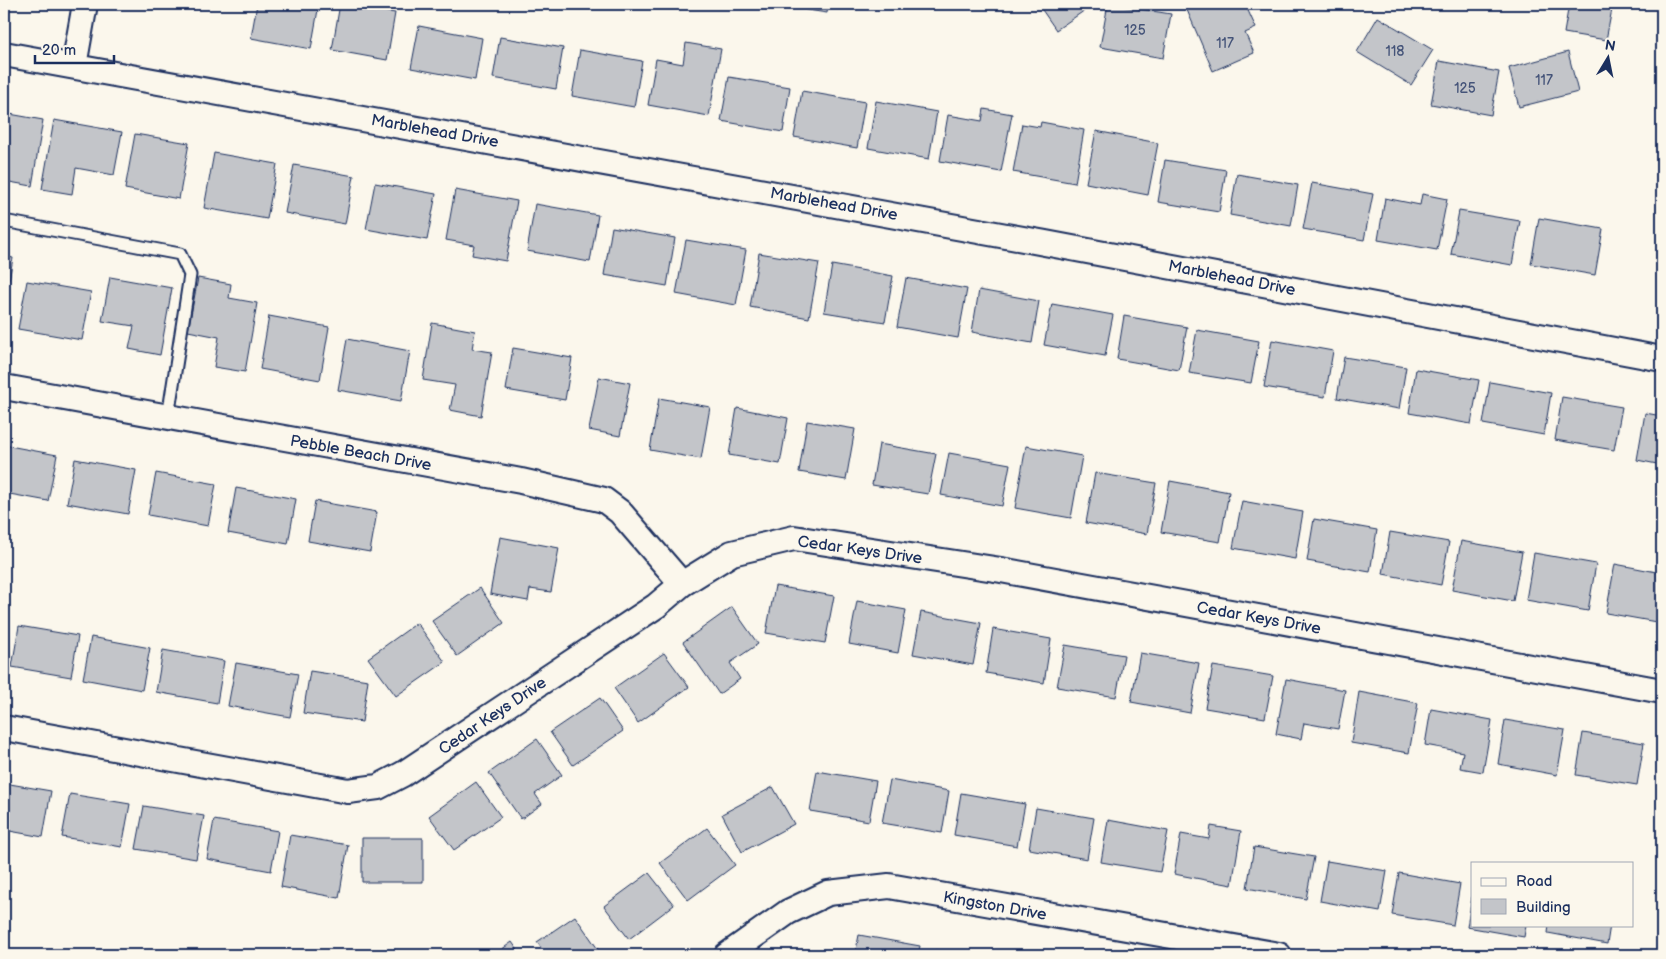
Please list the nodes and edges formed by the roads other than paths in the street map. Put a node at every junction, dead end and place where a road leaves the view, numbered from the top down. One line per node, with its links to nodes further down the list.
1 (85, 4): 3 (street)
2 (4, 54): 3 (street, Marblehead Drive)
3 (74, 66): 5 (street, Marblehead Drive)
4 (4, 221): 7 (lane)
5 (1662, 359)
6 (4, 387): 7 (street, Pebble Beach Drive)
7 (168, 417): 8 (street, Pebble Beach Drive)
8 (682, 584): 9 (street, Cedar Keys Drive); 10 (street, Cedar Keys Drive)
9 (1662, 691)
10 (4, 728)
11 (727, 955): 12 (street, Kingston Drive)
12 (1279, 955)

